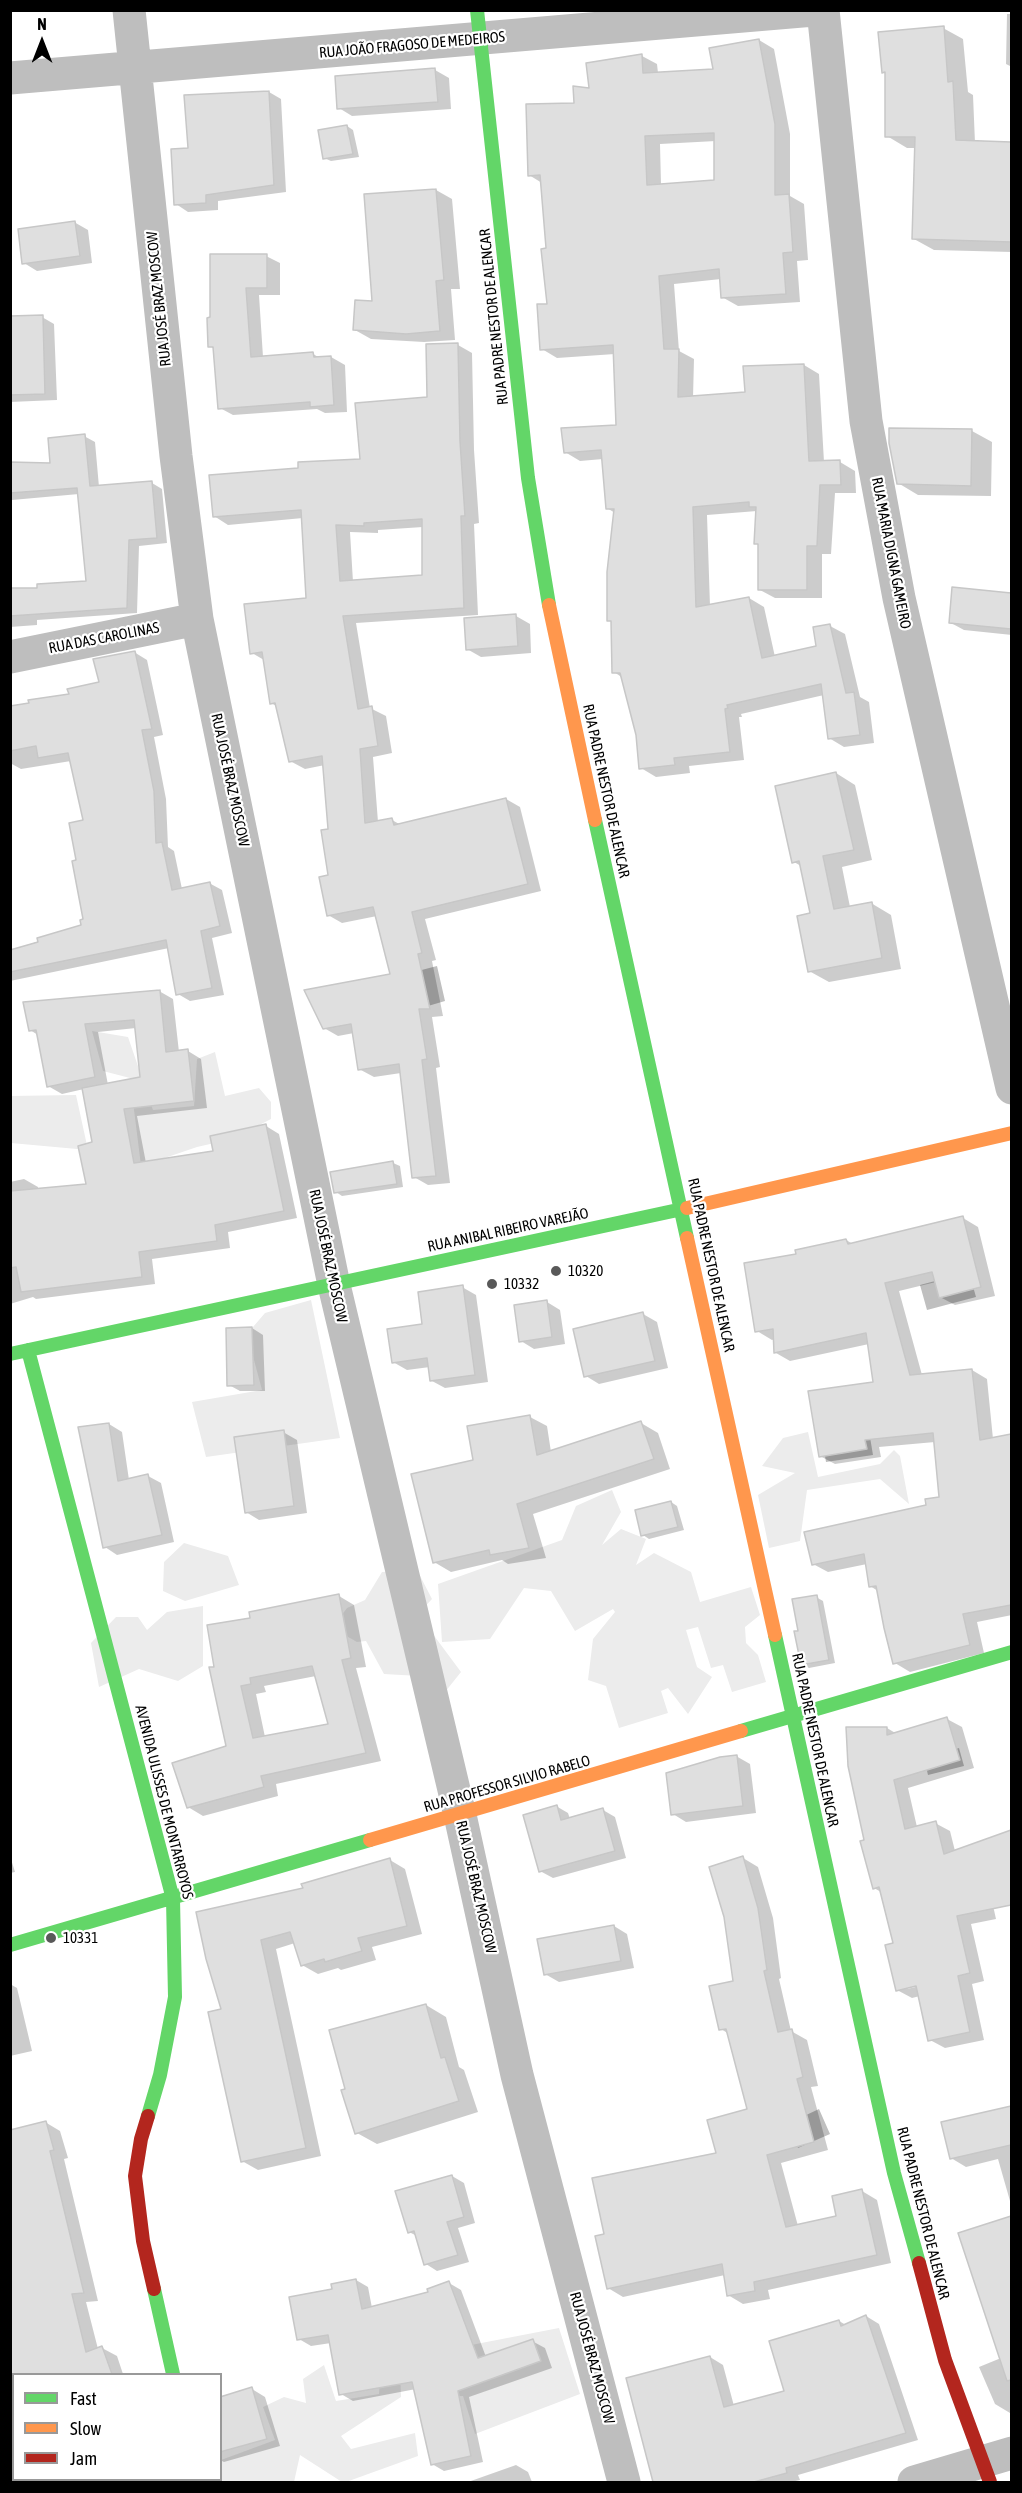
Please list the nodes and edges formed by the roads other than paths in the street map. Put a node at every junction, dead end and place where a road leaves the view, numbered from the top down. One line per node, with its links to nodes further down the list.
1 (129, 10): 5 (street, RUA JOSÉ BRAZ MOSCOW)
2 (814, 10): 4 (street, RUA JOÃO FRAGOSO DE MEDEIROS)
3 (823, 10): 9 (street, RUA MARIA DIGNA GAMEIRO)
4 (478, 25): 5 (street, RUA JOÃO FRAGOSO DE MEDEIROS); 12 (street, RUA PADRE NESTOR DE ALENCAR)
5 (134, 68): 6 (street, RUA JOÃO FRAGOSO DE MEDEIROS); 7 (street, RUA JOSÉ BRAZ MOSCOW)
6 (10, 78)
7 (197, 619): 8 (street, RUA DAS CAROLINAS); 13 (street, RUA JOSÉ BRAZ MOSCOW)
8 (10, 657)
9 (1002, 1002): 10 (street, RUA MARIA DIGNA GAMEIRO)
10 (1011, 1088)
11 (1011, 1133): 12 (street, RUA ANIBAL RIBEIRO VAREJÃO)
12 (681, 1209): 13 (street, RUA ANIBAL RIBEIRO VAREJÃO); 17 (street, RUA PADRE NESTOR DE ALENCAR)
13 (334, 1286): 14 (street, RUA ANIBAL RIBEIRO VAREJÃO); 18 (street, RUA JOSÉ BRAZ MOSCOW)
14 (28, 1350): 15 (street, RUA ANIBAL RIBEIRO VAREJÃO); 19 (street, AVENIDA ULISSES DE MONTARROYOS)
15 (10, 1354)
16 (1011, 1652): 17 (street, RUA PROFESSOR SILVIO RABELO)
17 (793, 1717): 18 (street, RUA PROFESSOR SILVIO RABELO); 22 (street, RUA PADRE NESTOR DE ALENCAR)
18 (460, 1815): 19 (street, RUA PROFESSOR SILVIO RABELO); 23 (street, RUA JOSÉ BRAZ MOSCOW)
19 (173, 1899): 20 (street, RUA PROFESSOR SILVIO RABELO); 21 (street, AVENIDA ULISSES DE MONTARROYOS)
20 (10, 1945)
21 (173, 2373)
22 (994, 2466): 24 (street)
23 (624, 2482)
24 (914, 2482)

